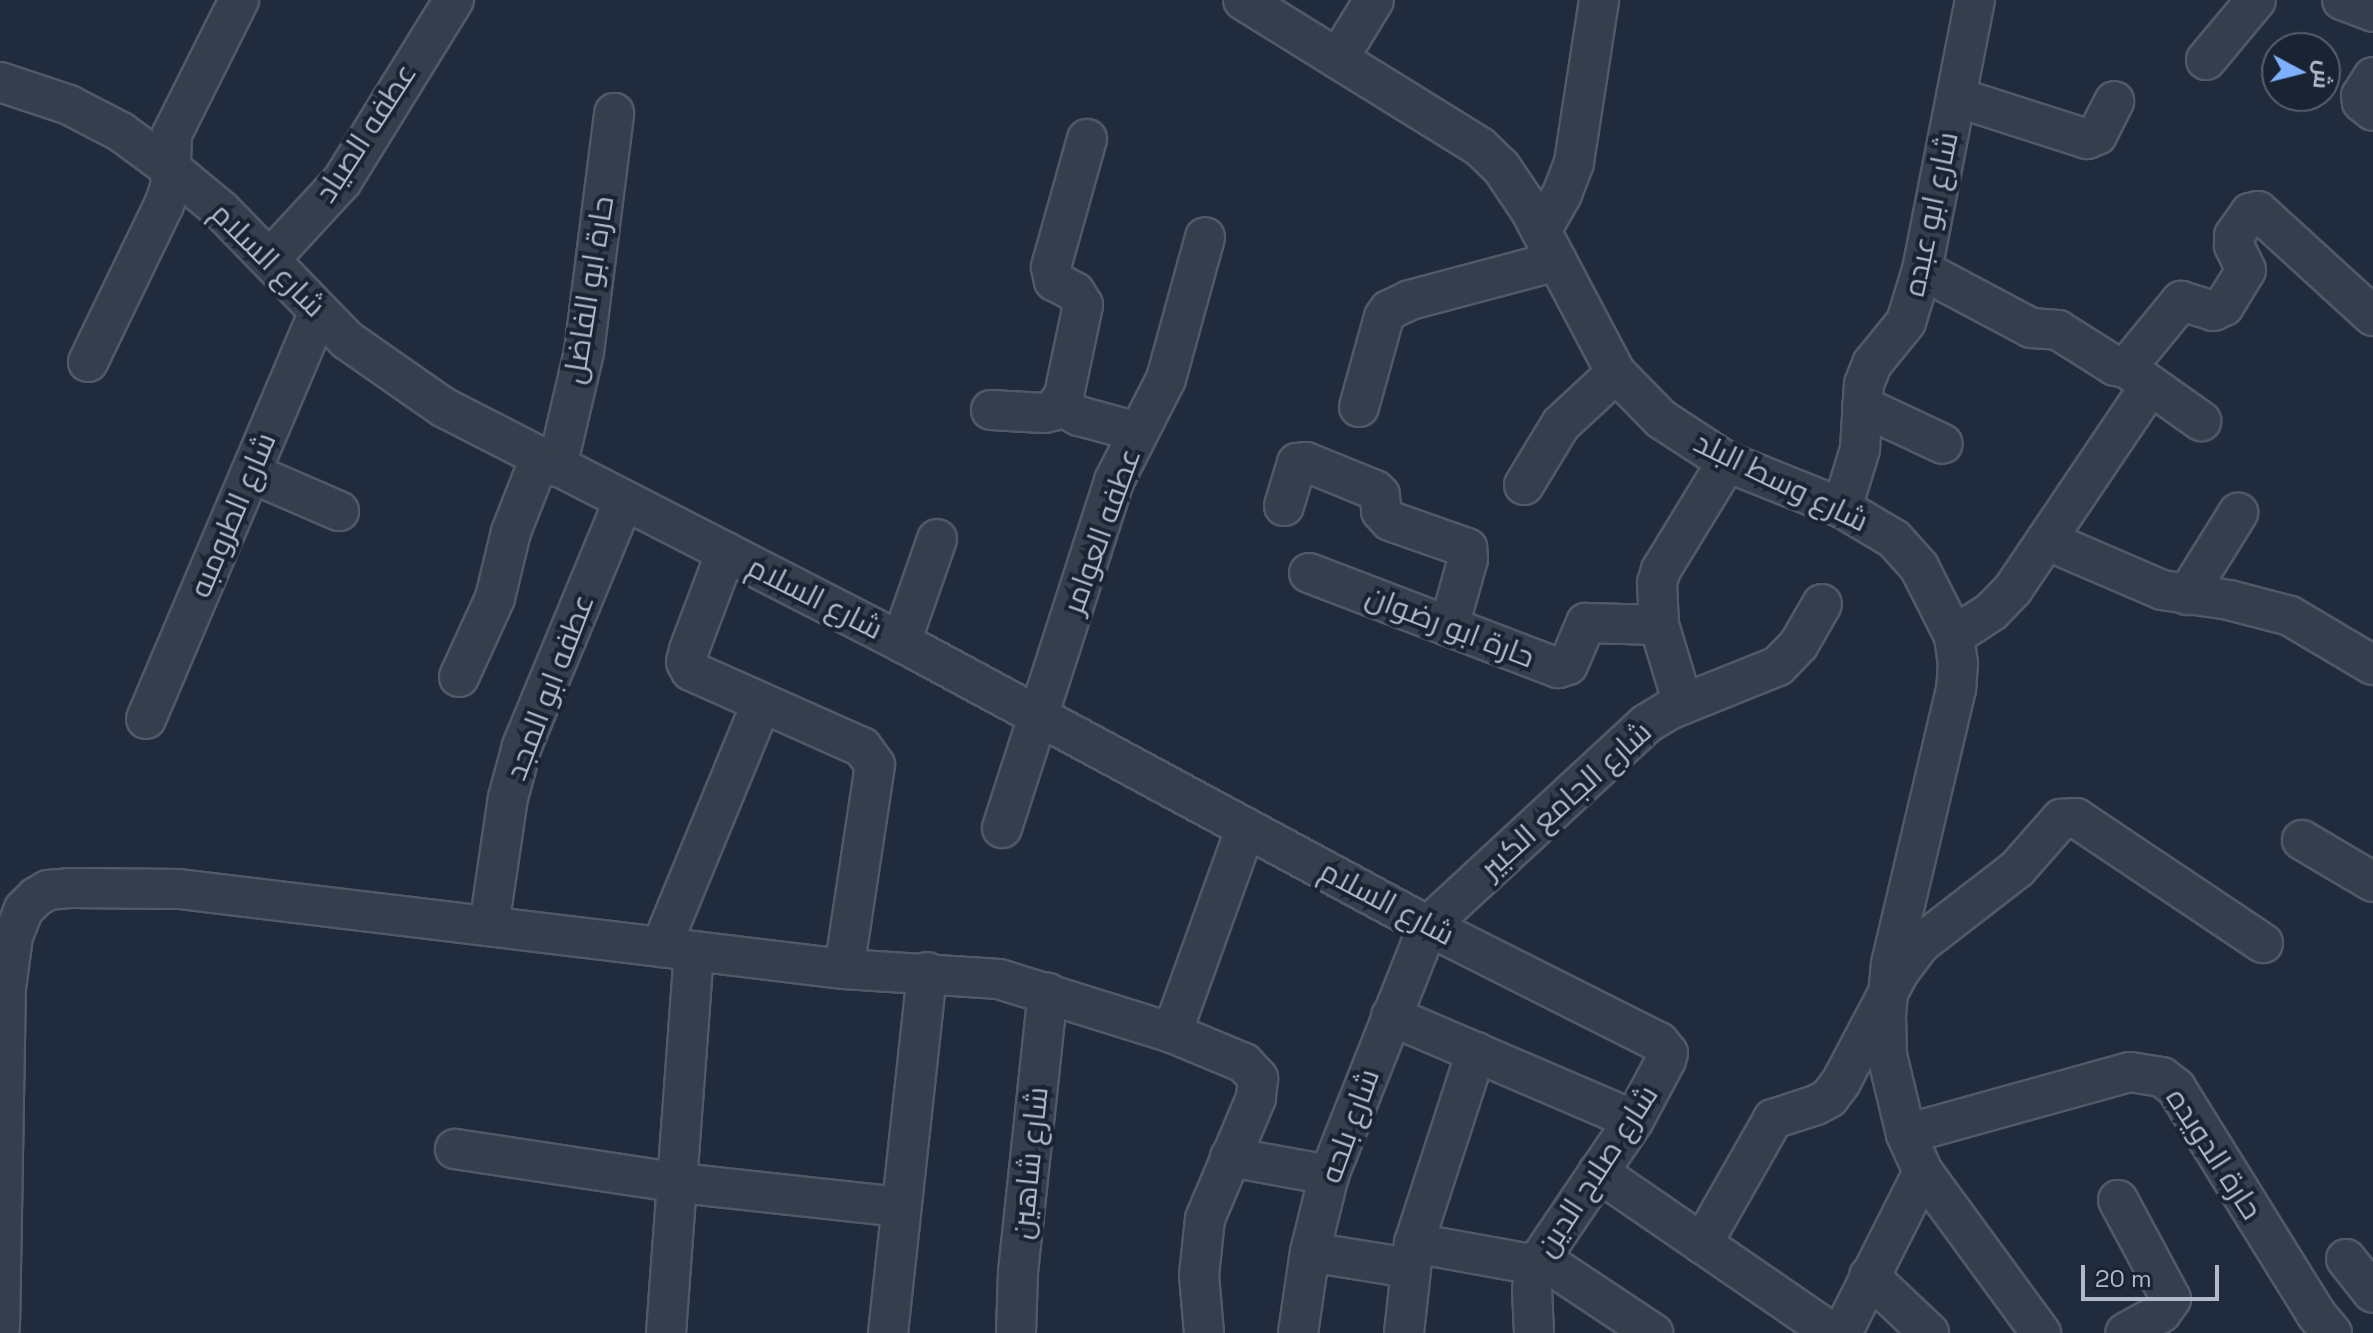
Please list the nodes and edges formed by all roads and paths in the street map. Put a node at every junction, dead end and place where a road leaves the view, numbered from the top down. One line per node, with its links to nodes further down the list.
1 (239, 0): 19 (street)
2 (454, 0): 22 (street, عطفه الصياد)
3 (1243, 0): 10 (street, شارع وسط البلد)
4 (1374, 0): 10 (street)
5 (1599, 0): 21 (street)
6 (1975, 0): 14 (street, شارع ابو عبده)
7 (2256, 0): 11 (street)
8 (2342, 0): 9 (street)
9 (2373, 12)
10 (1338, 59): 21 (street, شارع وسط البلد)
11 (2206, 60)
12 (2373, 77): 16 (street)
13 (0, 82): 19 (street, شارع السلام)
14 (1956, 97): 15 (street); 23 (street, شارع ابو عبده)
15 (2114, 101)
16 (2373, 111)
17 (614, 113): 36 (street, حارة ابو الفاضل)
18 (1087, 139): 29 (street)
19 (170, 168): 22 (street, شارع السلام); 26 (street)
20 (1205, 237): 34 (street, عطفه العوامر)
21 (1549, 246): 27 (street, شارع وسط البلد); 31 (street)
22 (270, 259): 24 (street, شارع السلام)
23 (1922, 270): 28 (street); 30 (street, شارع ابو عبده)
24 (319, 312): 36 (street, شارع السلام); 38 (street, شارع الطرومبه)
25 (2373, 316): 28 (street)
26 (88, 362)
27 (1616, 373): 37 (street, شارع وسط البلد); 39 (street)
28 (2138, 377): 33 (street); 46 (street)
29 (1059, 405): 32 (street); 34 (street)
30 (1862, 406): 35 (street); 42 (street, شارع ابو عبده)
31 (1359, 407)
32 (991, 410)
33 (2201, 421)
34 (1138, 432): 59 (street, عطفه العوامر)
35 (1943, 444)
36 (548, 462): 40 (street, شارع السلام); 56 (street, حارة ابو الفاضل)
37 (1727, 462): 42 (street, شارع وسط البلد); 51 (street)
38 (251, 473): 43 (street); 60 (street, شارع الطرومبه)
39 (1524, 485)
40 (624, 500): 47 (street, شارع السلام); 65 (street, عطفه ابو المجد)
41 (1284, 506): 52 (street)
42 (1842, 508): 53 (street, شارع وسط البلد)
43 (339, 511)
44 (2238, 513): 49 (street)
45 (937, 539): 54 (street)
46 (2046, 540): 49 (street); 53 (street)
47 (726, 552): 54 (street, شارع السلام); 57 (street)
48 (1309, 573): 52 (street, حارة ابو رضوان)
49 (2187, 595): 55 (street)
50 (1822, 604): 58 (street, شارع الجامع الكبير)
51 (1659, 625): 52 (street, حارة ابو رضوان); 58 (street)
52 (1449, 626)
53 (1954, 636): 72 (street, شارع وسط البلد)
54 (901, 642): 59 (street, شارع السلام)
55 (2370, 657)
56 (459, 677)
57 (761, 704): 68 (street); 69 (street)
58 (1683, 704): 66 (street, شارع الجامع الكبير)
59 (1040, 716): 61 (street, عطفه العوامر); 62 (street, شارع السلام)
60 (146, 719)
61 (1002, 828)
62 (1246, 828): 66 (street, شارع السلام); 74 (street)
63 (2302, 840): 64 (street)
64 (2373, 882)
65 (489, 926): 68 (street); 94 (street)
66 (1428, 926): 73 (street, شارع بلحه); 76 (street, شارع السلام)
67 (2263, 943): 72 (street)
68 (678, 949): 69 (street); 84 (street)
69 (844, 969): 70 (street)
70 (927, 972): 71 (street); 86 (street)
71 (1048, 993): 74 (street); 98 (street, شارع شاهين)
72 (1888, 994): 78 (street, شارع وسط البلد); 87 (street)
73 (1391, 1016): 75 (street); 83 (street, شارع بلحه)
74 (1172, 1033): 80 (street)
75 (1476, 1052): 77 (street); 89 (street)
76 (1666, 1060): 77 (street, شارع صلاح الدين)
77 (1634, 1120): 81 (street, شارع صلاح الدين)
78 (1906, 1134): 82 (street, شارع وسط البلد); 95 (street, حارة الدويده)
79 (455, 1149): 84 (street)
80 (1230, 1157): 83 (street); 99 (street)
81 (1598, 1172): 87 (street); 91 (street, شارع صلاح الدين)
82 (1923, 1172): 92 (street); 107 (street, شارع وسط البلد)
83 (1329, 1175): 88 (street, شارع بلحه)
84 (679, 1183): 86 (street); 96 (street)
85 (2118, 1200): 108 (street)
86 (901, 1207): 97 (street)
87 (1702, 1244): 104 (street)
88 (1310, 1252): 89 (street); 100 (street, شارع بلحه)
89 (1412, 1255): 91 (street); 101 (street)
90 (2346, 1259): 93 (street)
91 (1538, 1262): 102 (street, شارع صلاح الدين); 103 (street)
92 (1869, 1276): 105 (street); 106 (street)
93 (2373, 1293)
94 (0, 1327)
95 (2316, 1327)
96 (666, 1333)
97 (888, 1333)
98 (1016, 1333)
99 (1204, 1333)
100 (1298, 1333)
101 (1404, 1333)
102 (1534, 1333)
103 (1653, 1333)
104 (1832, 1333)
105 (1842, 1333)
106 (1929, 1333)
107 (2041, 1333)
108 (2125, 1333)

